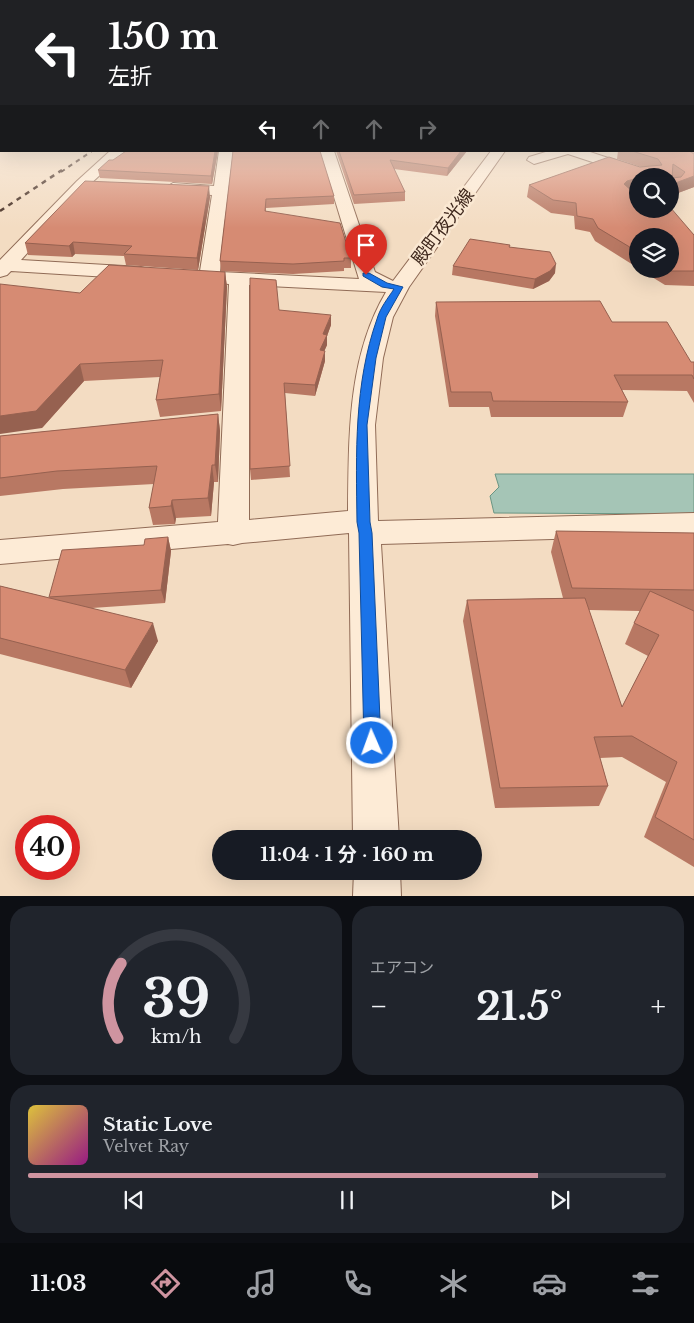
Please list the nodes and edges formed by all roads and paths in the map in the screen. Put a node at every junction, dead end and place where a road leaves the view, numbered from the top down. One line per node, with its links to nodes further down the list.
1 (118, 152): 11 (street)
2 (227, 152): 14 (street)
3 (327, 152): 18 (street)
4 (497, 152): 18 (street, 殿町夜光線)
5 (562, 152): 8 (street)
6 (575, 152): 9 (street)
7 (624, 154): 9 (street)
8 (534, 160)
9 (602, 161): 10 (street)
10 (629, 170)
11 (82, 184): 12 (street); 15 (street)
12 (106, 185)
13 (155, 188): 14 (street)
14 (222, 191): 16 (street)
15 (4, 268): 16 (street)
16 (209, 278): 17 (street)
17 (239, 280): 18 (street); 21 (street)
18 (392, 286): 20 (street, 殿町夜光線)
19 (694, 524): 20 (street)
20 (364, 527): 21 (street); 23 (street, 殿町夜光線)
21 (232, 534): 22 (street)
22 (0, 552)
23 (376, 830)
24 (377, 880): 25 (street)
25 (378, 896)

